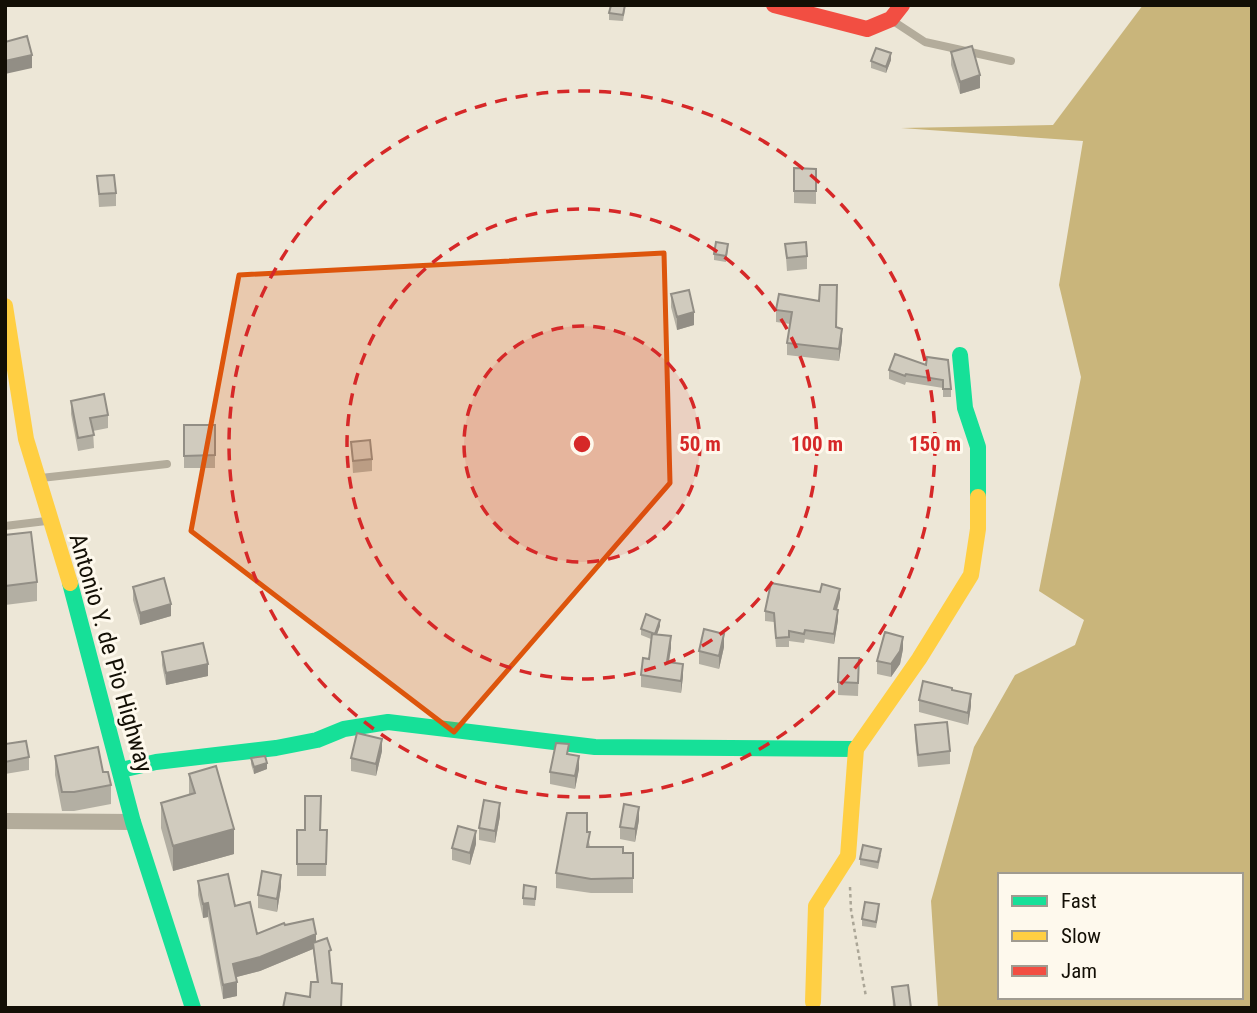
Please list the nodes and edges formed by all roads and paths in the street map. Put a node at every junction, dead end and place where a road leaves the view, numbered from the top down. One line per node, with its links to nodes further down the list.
1 (774, 5): 3 (main road)
2 (902, 5): 3 (main road)
3 (891, 19): 4 (lane)
4 (1011, 61)
5 (5, 306): 8 (main road, Antonio Y. de Pio Highway)
6 (960, 355): 11 (main road)
7 (167, 464): 8 (lane)
8 (37, 479): 9 (main road, Antonio Y. de Pio Highway)
9 (49, 520): 10 (lane); 12 (main road, Antonio Y. de Pio Highway)
10 (5, 526)
11 (856, 749): 12 (main road); 17 (main road)
12 (121, 770): 14 (main road, Antonio Y. de Pio Highway)
13 (5, 821): 14 (street)
14 (133, 822): 18 (main road, Antonio Y. de Pio Highway)
15 (849, 883): 16 (path)
16 (866, 997)
17 (813, 1002)
18 (193, 1008)

